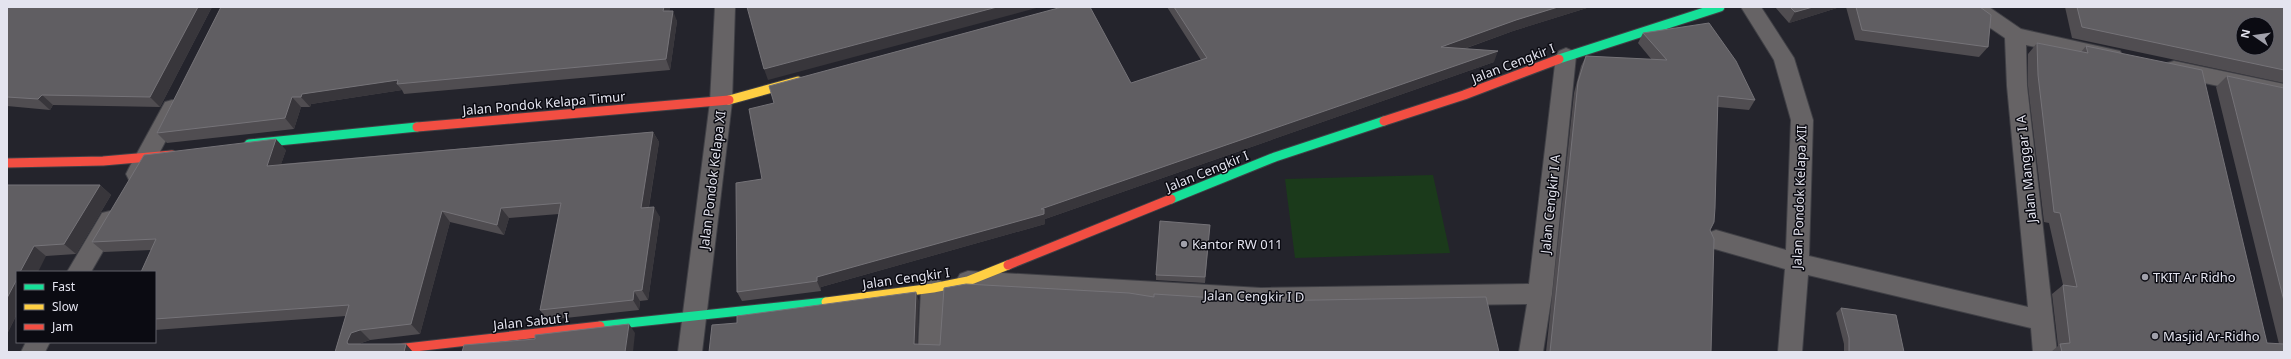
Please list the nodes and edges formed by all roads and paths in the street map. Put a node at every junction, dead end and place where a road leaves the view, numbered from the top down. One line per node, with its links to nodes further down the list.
1 (725, 7): 14 (street, Jalan Pondok Kelapa XI)
2 (1720, 7): 6 (street, Jalan Cengkir I)
3 (1751, 7): 20 (street, Jalan Pondok Kelapa XII)
4 (1974, 7): 5 (street)
5 (2015, 35): 7 (street); 26 (street, Jalan Manggar I A)
6 (1566, 56): 22 (street, Jalan Cengkir I); 24 (street, Jalan Cengkir I A)
7 (2131, 60)
8 (2155, 64): 9 (street)
9 (2201, 74): 12 (street); 13 (street)
10 (811, 78): 14 (street, Jalan Pondok Kelapa Timur)
11 (182, 89): 17 (street)
12 (2284, 92)
13 (2207, 98)
14 (721, 102): 15 (street, Jalan Pondok Kelapa Timur); 25 (street, Jalan Pondok Kelapa XI)
15 (236, 146)
16 (181, 154): 17 (street)
17 (147, 157): 18 (street); 21 (street)
18 (7, 163)
19 (1716, 240): 20 (street)
20 (1796, 263): 26 (street); 34 (street, Jalan Pondok Kelapa XII)
21 (81, 271)
22 (968, 281): 23 (street, Jalan Cengkir I); 24 (street, Jalan Cengkir I D)
23 (934, 288): 25 (street, Jalan Cengkir I); 32 (street)
24 (1540, 294): 33 (street, Jalan Cengkir I A)
25 (695, 315): 28 (street, Jalan Sabut I); 31 (street, Jalan Pondok Kelapa XI)
26 (2042, 322): 35 (street, Jalan Manggar I A)
27 (38, 343): 29 (street)
28 (452, 347): 30 (street, Jalan Sabut I)
29 (33, 352)
30 (370, 352)
31 (690, 352)
32 (930, 352)
33 (1530, 352)
34 (1790, 352)
35 (2046, 352)

